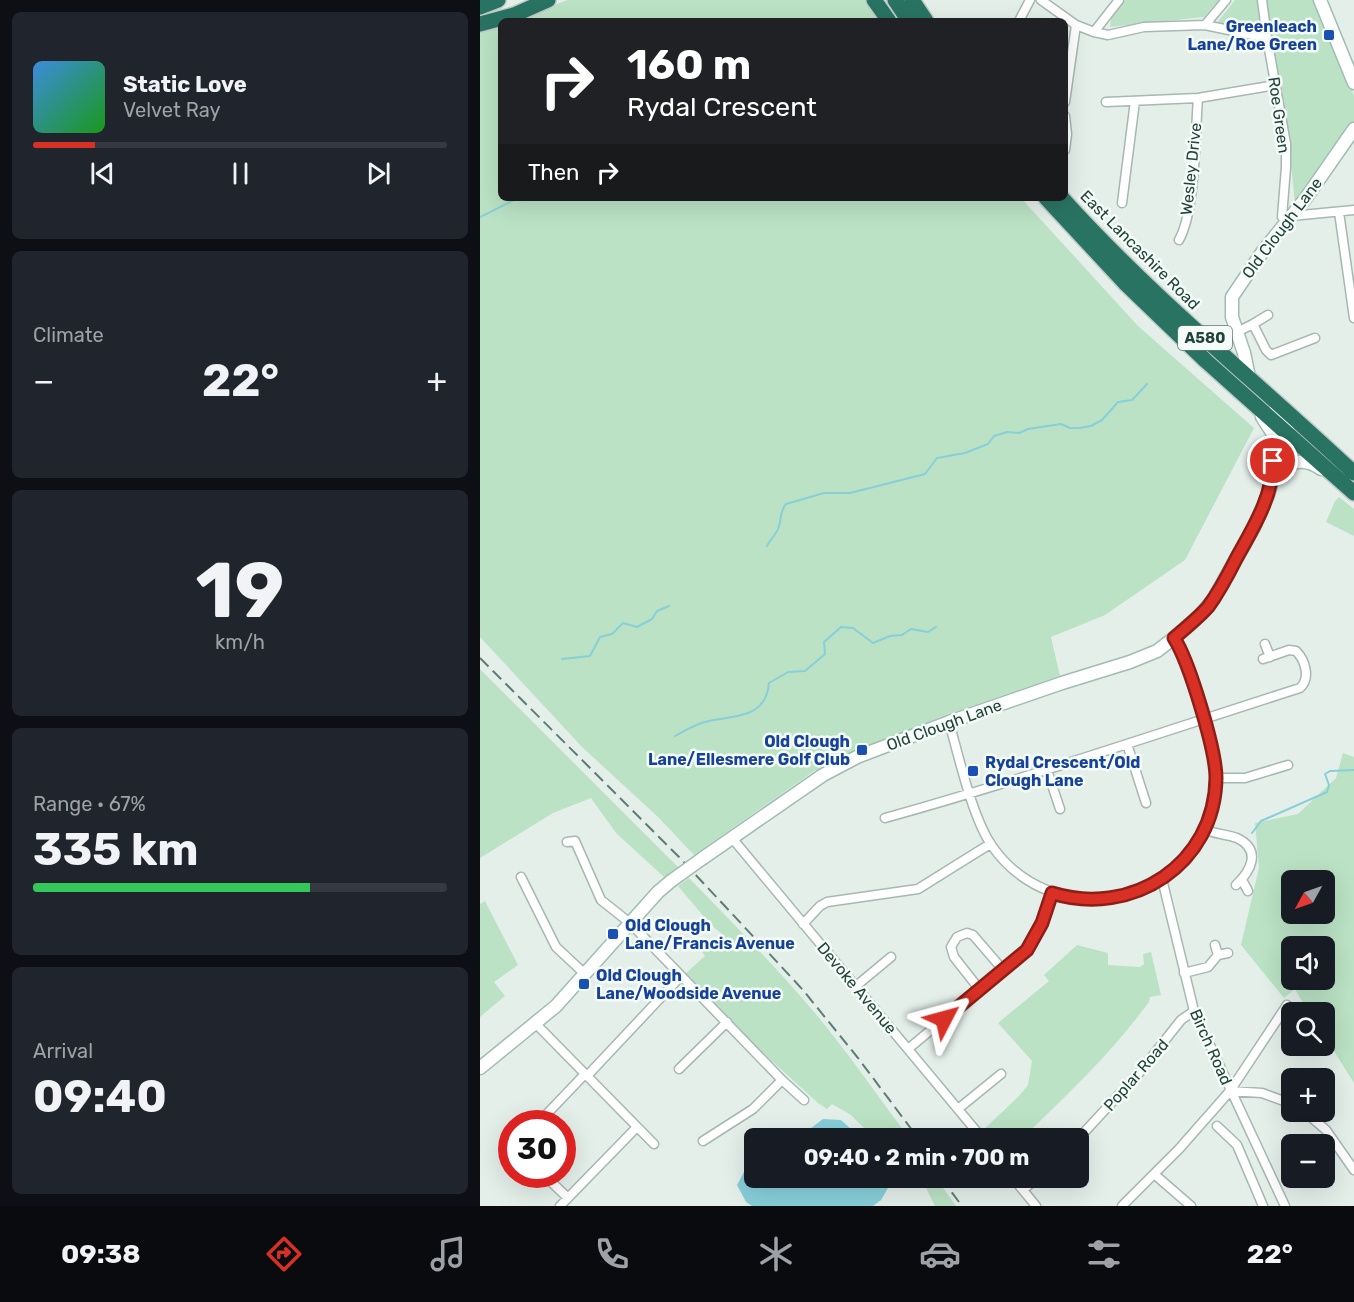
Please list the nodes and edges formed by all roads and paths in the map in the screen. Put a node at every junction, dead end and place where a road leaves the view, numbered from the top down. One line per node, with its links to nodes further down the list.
1 (498, 0): 13 (highway)
2 (548, 0): 14 (highway)
3 (874, 0): 15 (highway)
4 (895, 0): 16 (highway)
5 (912, 0): 17 (highway)
6 (922, 0): 18 (highway)
7 (1030, 0): 19 (street)
8 (1041, 0): 20 (street)
9 (1119, 0): 26 (street)
10 (1226, 0): 25 (street)
11 (1262, 0): 27 (street, Roe Green)
12 (1320, 0): 29 (street)
13 (480, 7)
14 (503, 18)
15 (887, 18)
16 (907, 18)
17 (924, 18)
18 (933, 18)
19 (1021, 18)
20 (1066, 18)
21 (498, 19): 23 (highway)
22 (1068, 19): 24 (street)
23 (480, 24)
24 (1076, 25): 26 (street); 28 (street)
25 (1205, 25): 26 (street); 27 (street)
26 (1094, 32)
27 (1267, 38): 30 (street, Roe Green)
28 (1068, 81)
29 (1354, 83)
30 (1276, 85): 31 (street); 41 (street, Roe Green)
31 (1198, 98): 32 (street); 43 (street, Wesley Drive)
32 (1135, 101): 33 (street); 38 (street)
33 (1107, 102)
34 (1354, 129): 41 (street, Old Clough Lane)
35 (1039, 201): 42 (highway)
36 (1049, 201): 42 (highway, East Lancashire Road / A580)
37 (1065, 201): 49 (highway, East Lancashire Road / A580)
38 (1122, 203)
39 (1354, 210): 40 (street)
40 (1339, 212): 41 (street); 45 (street)
41 (1289, 219): 47 (street, Old Clough Lane)
42 (1078, 234): 51 (highway, East Lancashire Road / A580)
43 (1179, 240)
44 (1268, 315): 46 (street)
45 (1354, 318)
46 (1253, 324): 47 (street); 48 (street)
47 (1237, 332): 49 (street); 50 (street, Old Clough Lane)
48 (1315, 338)
49 (1218, 349): 50 (highway, East Lancashire Road / A580)
50 (1249, 377): 52 (street, Old Clough Lane); 53 (highway, East Lancashire Road / A580)
51 (1243, 394): 52 (highway, East Lancashire Road / A580); 54 (street, Old Clough Lane)
52 (1287, 433): 54 (street, Old Clough Lane); 55 (highway, East Lancashire Road / A580)
53 (1354, 473)
54 (1273, 475): 55 (street); 56 (street, Old Clough Lane)
55 (1352, 491)
56 (1174, 638): 58 (street); 59 (street, Old Clough Lane)
57 (1265, 644): 58 (street)
58 (1203, 720): 60 (street); 63 (street)
59 (949, 722): 64 (street); 69 (street, Old Clough Lane)
60 (1127, 744): 62 (street); 65 (street)
61 (1288, 765): 63 (street)
62 (1047, 770): 64 (street); 66 (street)
63 (1216, 778): 68 (street)
64 (970, 794): 67 (street); 71 (street)
65 (1146, 803)
66 (1060, 809)
67 (885, 818)
68 (1204, 829): 73 (street); 74 (street)
69 (732, 838): 76 (street, Old Clough Lane, bridge); 77 (street, Devoke Avenue)
70 (567, 842): 76 (street)
71 (990, 844): 75 (street); 77 (street)
72 (521, 877): 82 (street)
73 (1162, 879): 75 (street); 81 (street, Birch Road)
74 (1248, 891)
75 (1052, 893): 80 (street)
76 (630, 923): 82 (street, Old Clough Lane); 83 (street)
77 (803, 924): 84 (street, Devoke Avenue)
78 (1228, 953): 81 (street)
79 (891, 957): 84 (street)
80 (1004, 971): 85 (street); 85 (street)
81 (1184, 973): 86 (street, Birch Road)
82 (586, 975): 89 (street, Old Clough Lane)
83 (681, 976): 88 (street); 94 (street)
84 (856, 986): 90 (street, Devoke Avenue)
85 (980, 990): 90 (street)
86 (1194, 1011): 96 (street, Birch Road); 105 (street, Poplar Road)
87 (1281, 1014): 96 (street)
88 (727, 1022): 92 (street); 95 (street)
89 (536, 1024): 91 (street, Old Clough Lane); 94 (street)
90 (908, 1049): 99 (street, Devoke Avenue)
91 (480, 1068)
92 (679, 1069)
93 (1001, 1074): 99 (street)
94 (586, 1075): 100 (street); 103 (street)
95 (782, 1080): 97 (street); 106 (street)
96 (1230, 1091): 98 (street); 109 (street); 119 (street, Birch Road)
97 (804, 1100)
98 (1281, 1100)
99 (958, 1109): 104 (street, Devoke Avenue)
100 (551, 1110)
101 (1317, 1122): 108 (street)
102 (1217, 1126): 118 (street)
103 (637, 1127): 107 (street); 113 (street)
104 (974, 1128)
105 (1088, 1128)
106 (703, 1141)
107 (654, 1144)
108 (1354, 1170)
109 (1154, 1174): 116 (street); 117 (street)
110 (558, 1188): 113 (street)
111 (1025, 1188): 112 (street)
112 (1023, 1190): 115 (street)
113 (568, 1198): 114 (street)
114 (560, 1206)
115 (1036, 1206)
116 (1122, 1206)
117 (1191, 1206)
118 (1263, 1206)
119 (1285, 1206)

